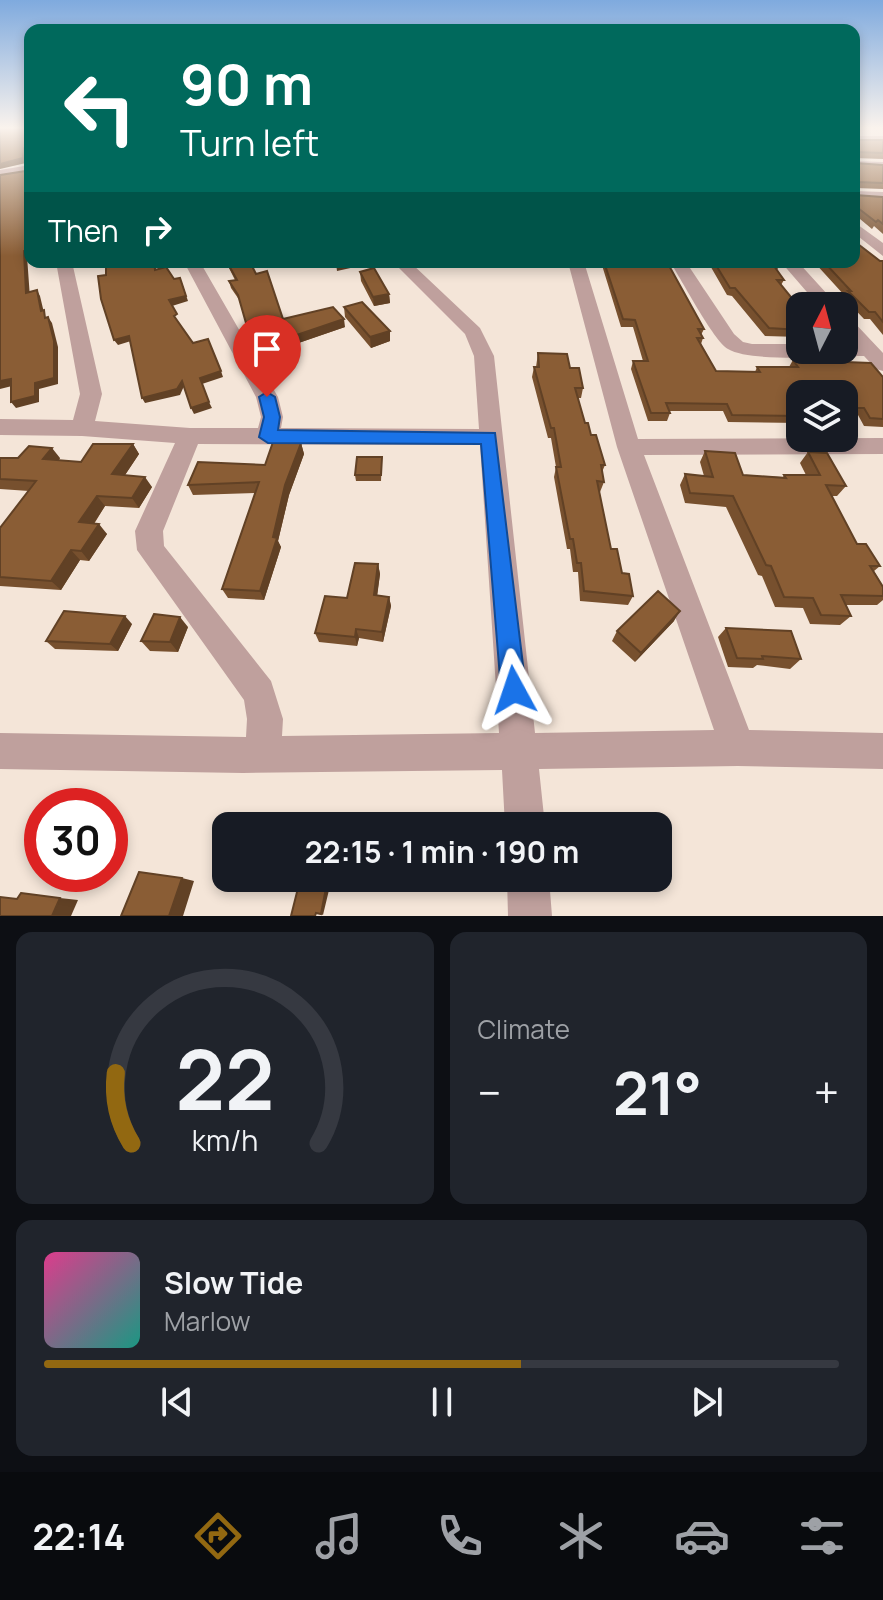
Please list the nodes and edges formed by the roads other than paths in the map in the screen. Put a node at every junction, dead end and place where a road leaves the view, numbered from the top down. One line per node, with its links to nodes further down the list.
1 (860, 195): 2 (street)
2 (883, 196)
3 (860, 235): 4 (street)
4 (883, 251)
5 (65, 268): 14 (street)
6 (195, 268): 17 (street)
7 (407, 268): 18 (street)
8 (578, 268): 20 (street)
9 (682, 268): 13 (street)
10 (794, 268): 11 (street)
11 (816, 292)
12 (858, 337): 13 (street)
13 (877, 358)
14 (82, 428): 15 (street); 16 (street)
15 (4, 432)
16 (190, 436): 17 (street); 25 (street)
17 (268, 437): 18 (street)
18 (489, 437): 24 (street)
19 (883, 446): 20 (street)
20 (629, 447): 21 (street)
21 (738, 748): 23 (street); 24 (street)
22 (0, 751): 25 (street)
23 (883, 751)
24 (520, 753): 25 (street); 26 (street)
25 (263, 754)
26 (524, 812)
27 (529, 892): 28 (street)
28 (530, 916)

